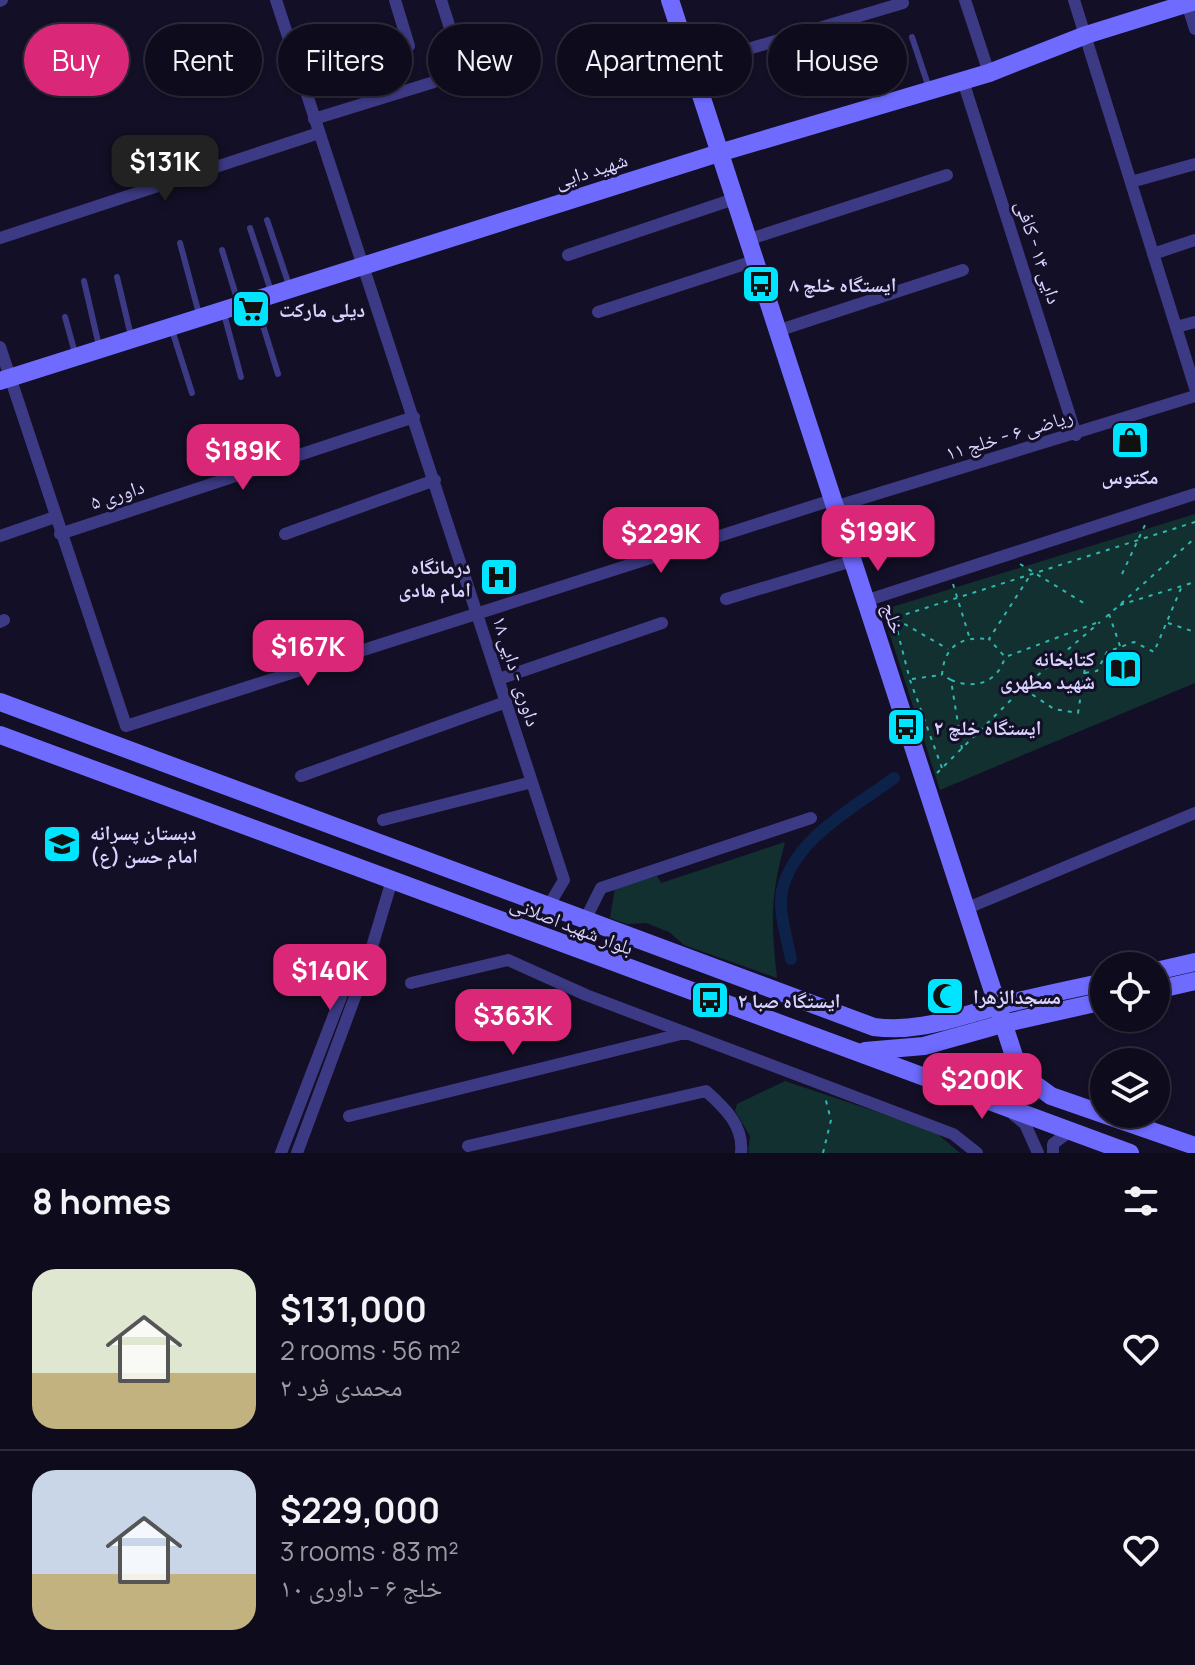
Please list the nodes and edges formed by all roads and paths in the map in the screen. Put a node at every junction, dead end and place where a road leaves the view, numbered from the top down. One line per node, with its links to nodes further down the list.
1 (276, 0): 23 (street, داوری - دایی ۱۸)
2 (395, 0): 9 (street)
3 (441, 0): 10 (street)
4 (670, 0): 11 (main road, خلج)
5 (965, 0): 16 (street)
6 (1074, 0): 13 (street)
7 (1190, 1): 12 (street); 13 (main road, شهید دایی)
8 (903, 3): 15 (street)
9 (402, 24)
10 (449, 24)
11 (678, 24)
12 (1195, 29)
13 (1086, 35): 16 (main road, شهید دایی); 28 (street)
14 (912, 37): 19 (lane)
15 (752, 48)
16 (989, 73): 17 (main road, شهید دایی)
17 (963, 81): 19 (main road, شهید دایی); 64 (street, دایی ۱۴ - کافی)
18 (428, 84): 23 (street)
19 (930, 92): 22 (main road, شهید دایی)
20 (701, 96): 25 (main road, خلج)
21 (874, 96): 22 (lane)
22 (878, 108): 25 (main road, شهید دایی)
23 (314, 119): 24 (street, داوری - دایی ۱۸)
24 (319, 133): 32 (street); 40 (street, داوری - دایی ۱۸)
25 (719, 153): 29 (main road, خلج); 40 (main road, شهید دایی)
26 (1195, 164): 28 (street)
27 (947, 175): 33 (street)
28 (1131, 182): 37 (street)
29 (734, 199): 33 (main road, خلج); 38 (street)
30 (267, 220): 44 (lane)
31 (250, 228): 45 (lane)
32 (0, 238)
33 (747, 240): 39 (main road, خلج)
34 (1195, 240): 37 (street)
35 (180, 243): 48 (lane)
36 (222, 250): 45 (lane)
37 (1153, 254): 51 (street)
38 (568, 255)
39 (754, 261): 46 (street); 52 (main road, خلج)
40 (362, 266): 44 (main road, شهید دایی); 63 (street, داوری - دایی ۱۸)
41 (963, 270): 52 (street)
42 (117, 277): 53 (lane)
43 (84, 281): 55 (lane)
44 (290, 289): 45 (main road, شهید دایی)
45 (247, 302): 48 (main road, شهید دایی); 57 (lane); 58 (lane)
46 (598, 312)
47 (65, 317): 56 (lane)
48 (200, 317): 50 (main road, شهید دایی)
49 (1195, 322): 51 (street)
50 (170, 327): 53 (main road, شهید دایی); 61 (lane)
51 (1176, 327): 60 (street)
52 (777, 331): 67 (main road, خلج)
53 (132, 339): 55 (main road, شهید دایی)
54 (0, 347): 59 (street)
55 (100, 349): 56 (main road, شهید دایی)
56 (76, 357): 59 (main road, شهید دایی)
57 (278, 374)
58 (241, 377)
59 (5, 380): 69 (street)
60 (1195, 388)
61 (192, 393)
62 (1195, 396): 64 (street, ریاضی ۶ - خلج ۱۱)
63 (414, 417): 65 (street, داوری - دایی ۱۸); 71 (street, داوری ۵)
64 (1076, 435): 67 (street, ریاضی ۶ - خلج ۱۱)
65 (435, 480): 72 (street); 88 (street, داوری - دایی ۱۸)
66 (1195, 494): 68 (street)
67 (833, 504): 77 (main road, خلج); 88 (street, ریاضی ۶ - خلج ۱۱)
68 (1143, 511): 74 (path); 76 (street)
69 (55, 517): 71 (street); 73 (street)
70 (1195, 522): 74 (path)
71 (60, 534): 88 (street, ریاضی ۶ - خلج ۱۱)
72 (285, 534)
73 (0, 536)
74 (1142, 537): 78 (path); 80 (path)
75 (1195, 538): 87 (path)
76 (1012, 553): 78 (path); 79 (street)
77 (852, 561): 84 (street); 85 (main road, خلج)
78 (1032, 573): 83 (path); 86 (path); 94 (path)
79 (950, 574): 83 (path); 85 (street)
80 (1122, 574)
81 (1195, 582): 82 (path)
82 (1182, 586): 87 (path); 91 (path)
83 (958, 597): 89 (path); 93 (path)
84 (726, 599)
85 (865, 601): 89 (path); 112 (main road, خلج)
86 (1087, 605)
87 (1118, 606): 95 (path)
88 (478, 616): 101 (street, داوری - دایی ۱۸)
89 (894, 618): 96 (path); 102 (path)
90 (662, 623): 101 (street)
91 (1167, 623): 92 (path); 95 (path)
92 (1195, 632)
93 (969, 637): 94 (path); 96 (path)
94 (989, 639): 97 (path)
95 (1121, 647): 99 (path)
96 (949, 649): 100 (path)
97 (1005, 657): 98 (path); 103 (path)
98 (1059, 657): 99 (path); 104 (path)
99 (1085, 673): 104 (path)
100 (942, 675): 102 (path); 103 (path)
101 (499, 679): 106 (street, داوری - دایی ۱۸)
102 (910, 680): 109 (path)
103 (951, 680): 108 (path)
104 (1023, 688): 108 (path)
105 (0, 702): 117 (main road, بلوار شهید اصلانی)
106 (506, 702): 110 (street); 111 (street, داوری - دایی ۱۸)
107 (0, 735): 116 (main road, بلوار شهید اصلانی)
108 (962, 749): 109 (path)
109 (942, 768): 112 (path)
110 (301, 776)
111 (532, 782): 115 (street); 117 (street, داوری - دایی ۱۸)
112 (925, 785): 118 (main road, خلج)
113 (1195, 813): 118 (street)
114 (811, 818): 119 (street)
115 (383, 820)
116 (392, 880): 121 (street); 130 (main road, بلوار شهید اصلانی)
117 (549, 905): 119 (main road, بلوار شهید اصلانی)
118 (965, 909): 128 (main road, خلج)
119 (586, 918): 128 (main road, بلوار شهید اصلانی)
120 (1195, 962): 122 (main road)
121 (366, 967): 137 (street); 138 (street)
122 (1170, 968)
123 (1195, 981): 126 (main road)
124 (411, 983): 129 (street)
125 (1090, 986): 128 (main road)
126 (1170, 987)
127 (1090, 1003): 128 (main road)
128 (999, 1015): 130 (main road); 136 (main road)
129 (685, 1033): 131 (street); 133 (street)
130 (848, 1050): 132 (main road, بلوار شهید اصلانی)
131 (822, 1084): 140 (path); 141 (street)
132 (1005, 1108): 134 (main road, بلوار شهید اصلانی); 142 (street)
133 (349, 1116)
134 (1070, 1131): 143 (street); 144 (main road, بلوار شهید اصلانی)
135 (468, 1146): 139 (street)
136 (1195, 1146)
137 (281, 1153)
138 (297, 1153)
139 (741, 1153)
140 (823, 1153)
141 (977, 1153)
142 (1038, 1153)
143 (1053, 1153)
144 (1130, 1153)

